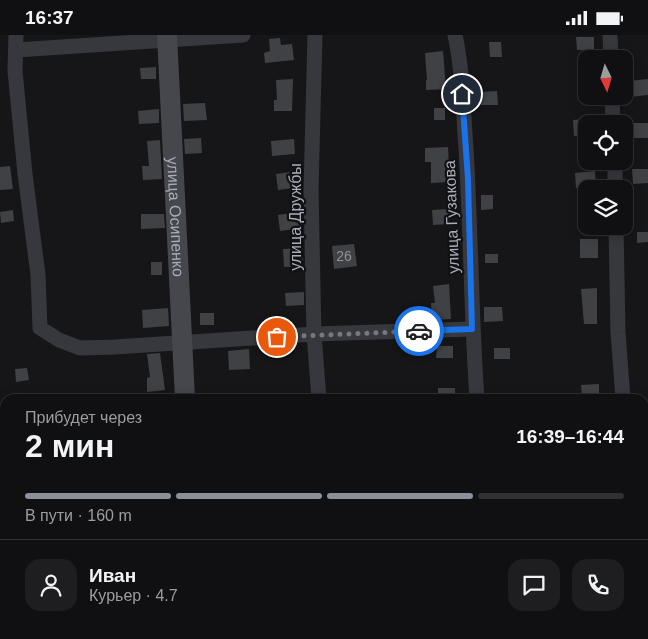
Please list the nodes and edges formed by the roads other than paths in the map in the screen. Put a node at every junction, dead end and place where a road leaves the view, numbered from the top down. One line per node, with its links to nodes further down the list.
1 (243, 35): 5 (street)
2 (316, 35): 10 (street, улица Дружбы)
3 (455, 35): 9 (street, улица Гузакова)
4 (610, 35): 7 (street)
5 (167, 38): 6 (street); 11 (main road, улица Осипенко)
6 (16, 42): 11 (street)
7 (611, 50)
8 (616, 235): 15 (street)
9 (472, 329): 10 (street); 14 (street, улица Гузакова)
10 (314, 334): 11 (street); 13 (street, улица Дружбы)
11 (183, 342): 12 (main road, улица Осипенко)
12 (185, 394)
13 (319, 394)
14 (477, 394)
15 (623, 394)

